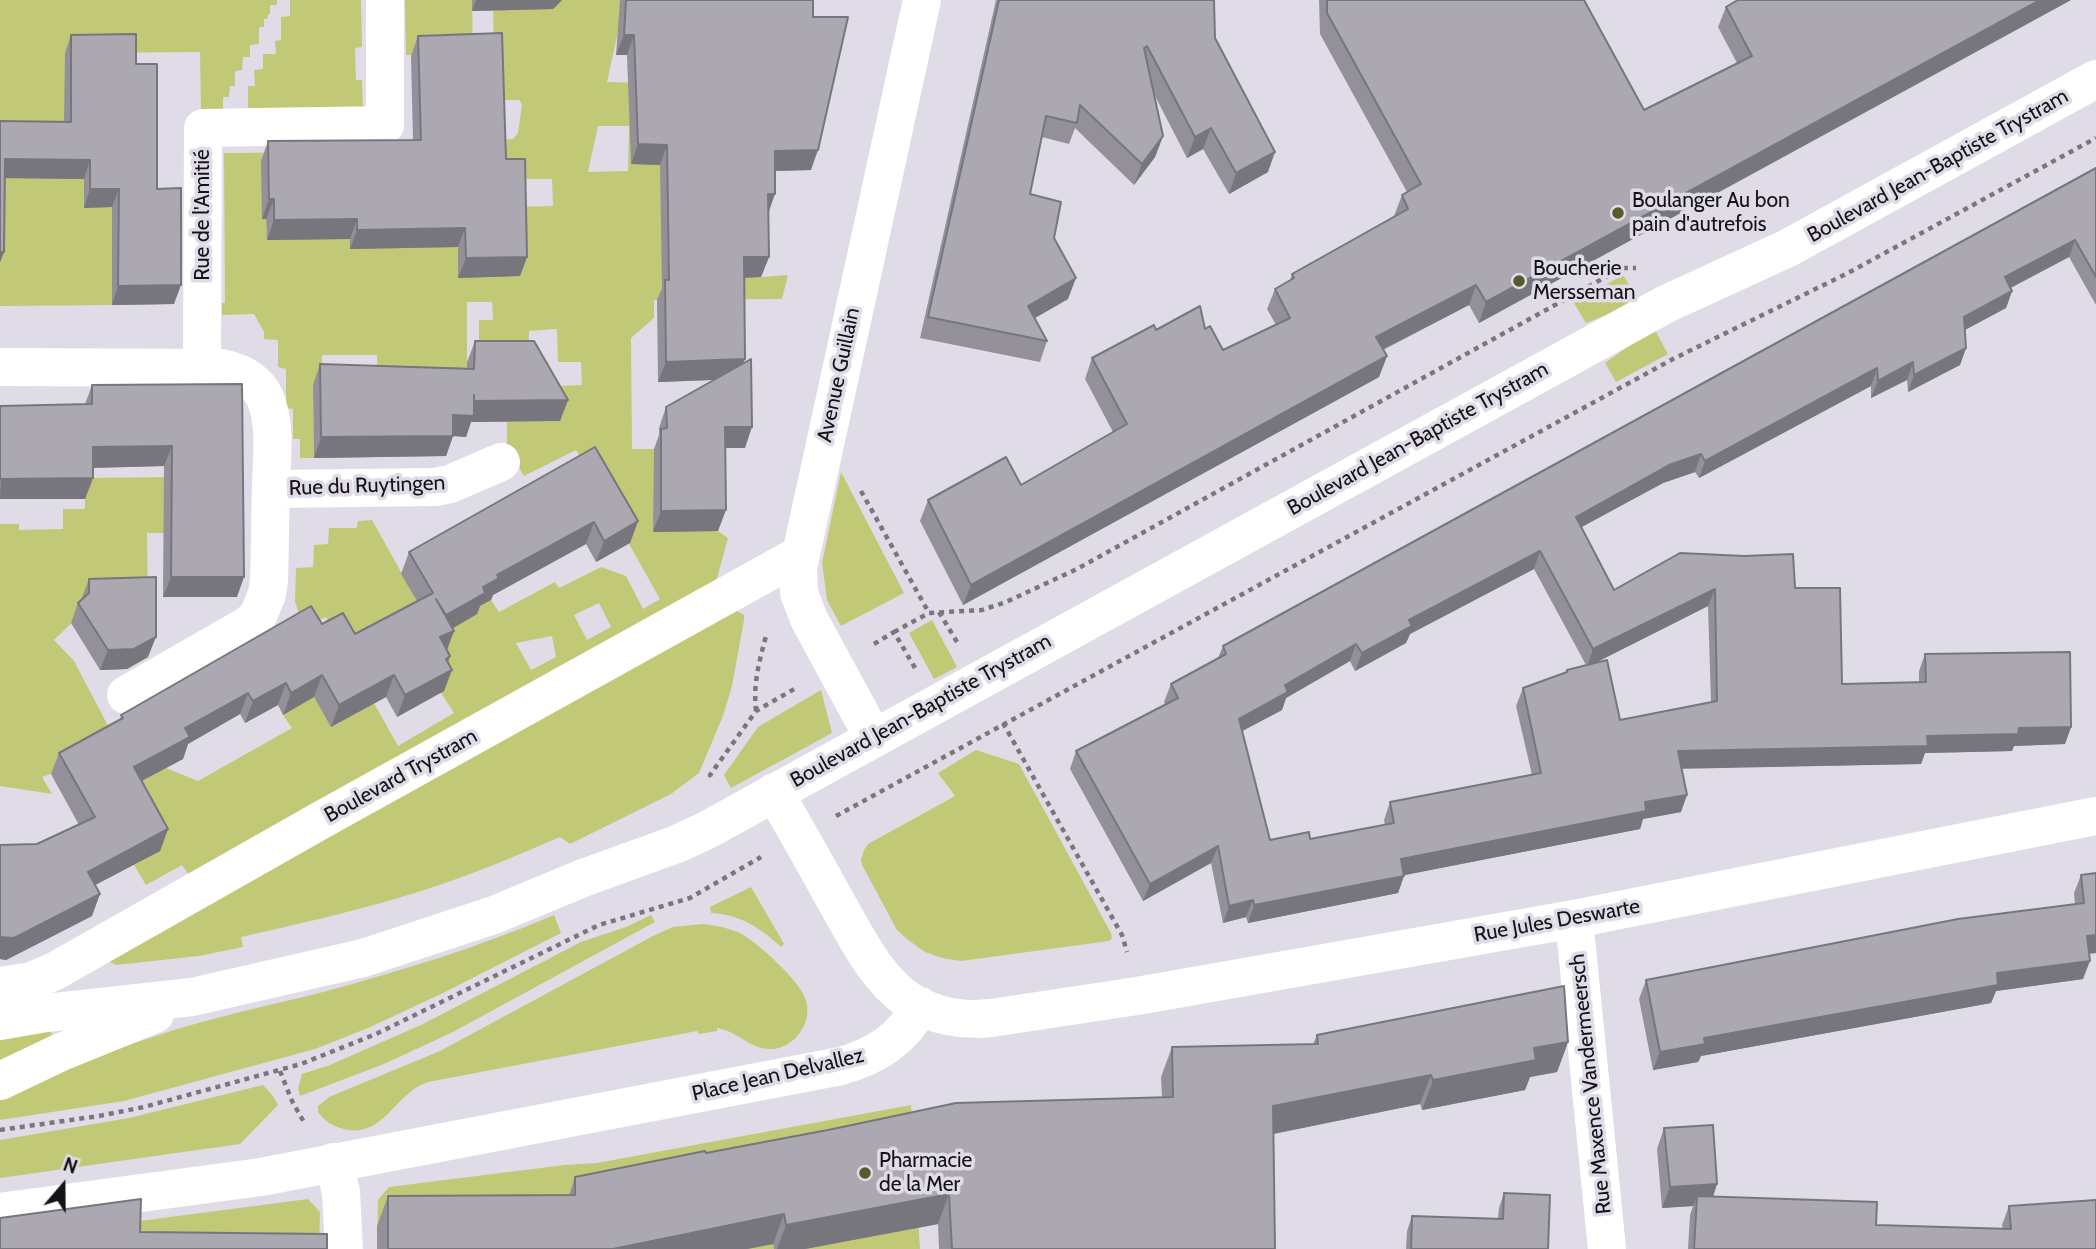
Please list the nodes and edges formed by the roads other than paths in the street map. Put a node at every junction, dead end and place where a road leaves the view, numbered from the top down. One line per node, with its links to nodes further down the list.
1 (385, 0): 5 (street, Rue de l'Amitié)
2 (922, 0): 8 (street, Avenue Guillain)
3 (2096, 79): 10 (street, Boulevard Jean-Baptiste Trystram)
4 (0, 367): 5 (street)
5 (202, 367): 7 (street, Rue du Ruytingen)
6 (501, 462): 7 (street, Rue du Ruytingen)
7 (271, 489): 9 (street, Rue du Ruytingen)
8 (799, 555): 10 (street, Avenue Guillain); 14 (street, Boulevard Trystram)
9 (126, 695)
10 (873, 737): 11 (street, Boulevard Jean-Baptiste Trystram)
11 (759, 800): 15 (street); 16 (street)
12 (2096, 816): 13 (street, Rue Jules Deswarte)
13 (1574, 919): 16 (street, Rue Jules Deswarte); 22 (street, Rue Maxence Vandermeersch)
14 (0, 986)
15 (192, 997): 17 (street); 18 (street)
16 (920, 1006): 19 (street, Place Jean Delvallez)
17 (0, 1021)
18 (0, 1081)
19 (333, 1162): 20 (street); 21 (street)
20 (0, 1212)
21 (344, 1249)
22 (1607, 1249)

